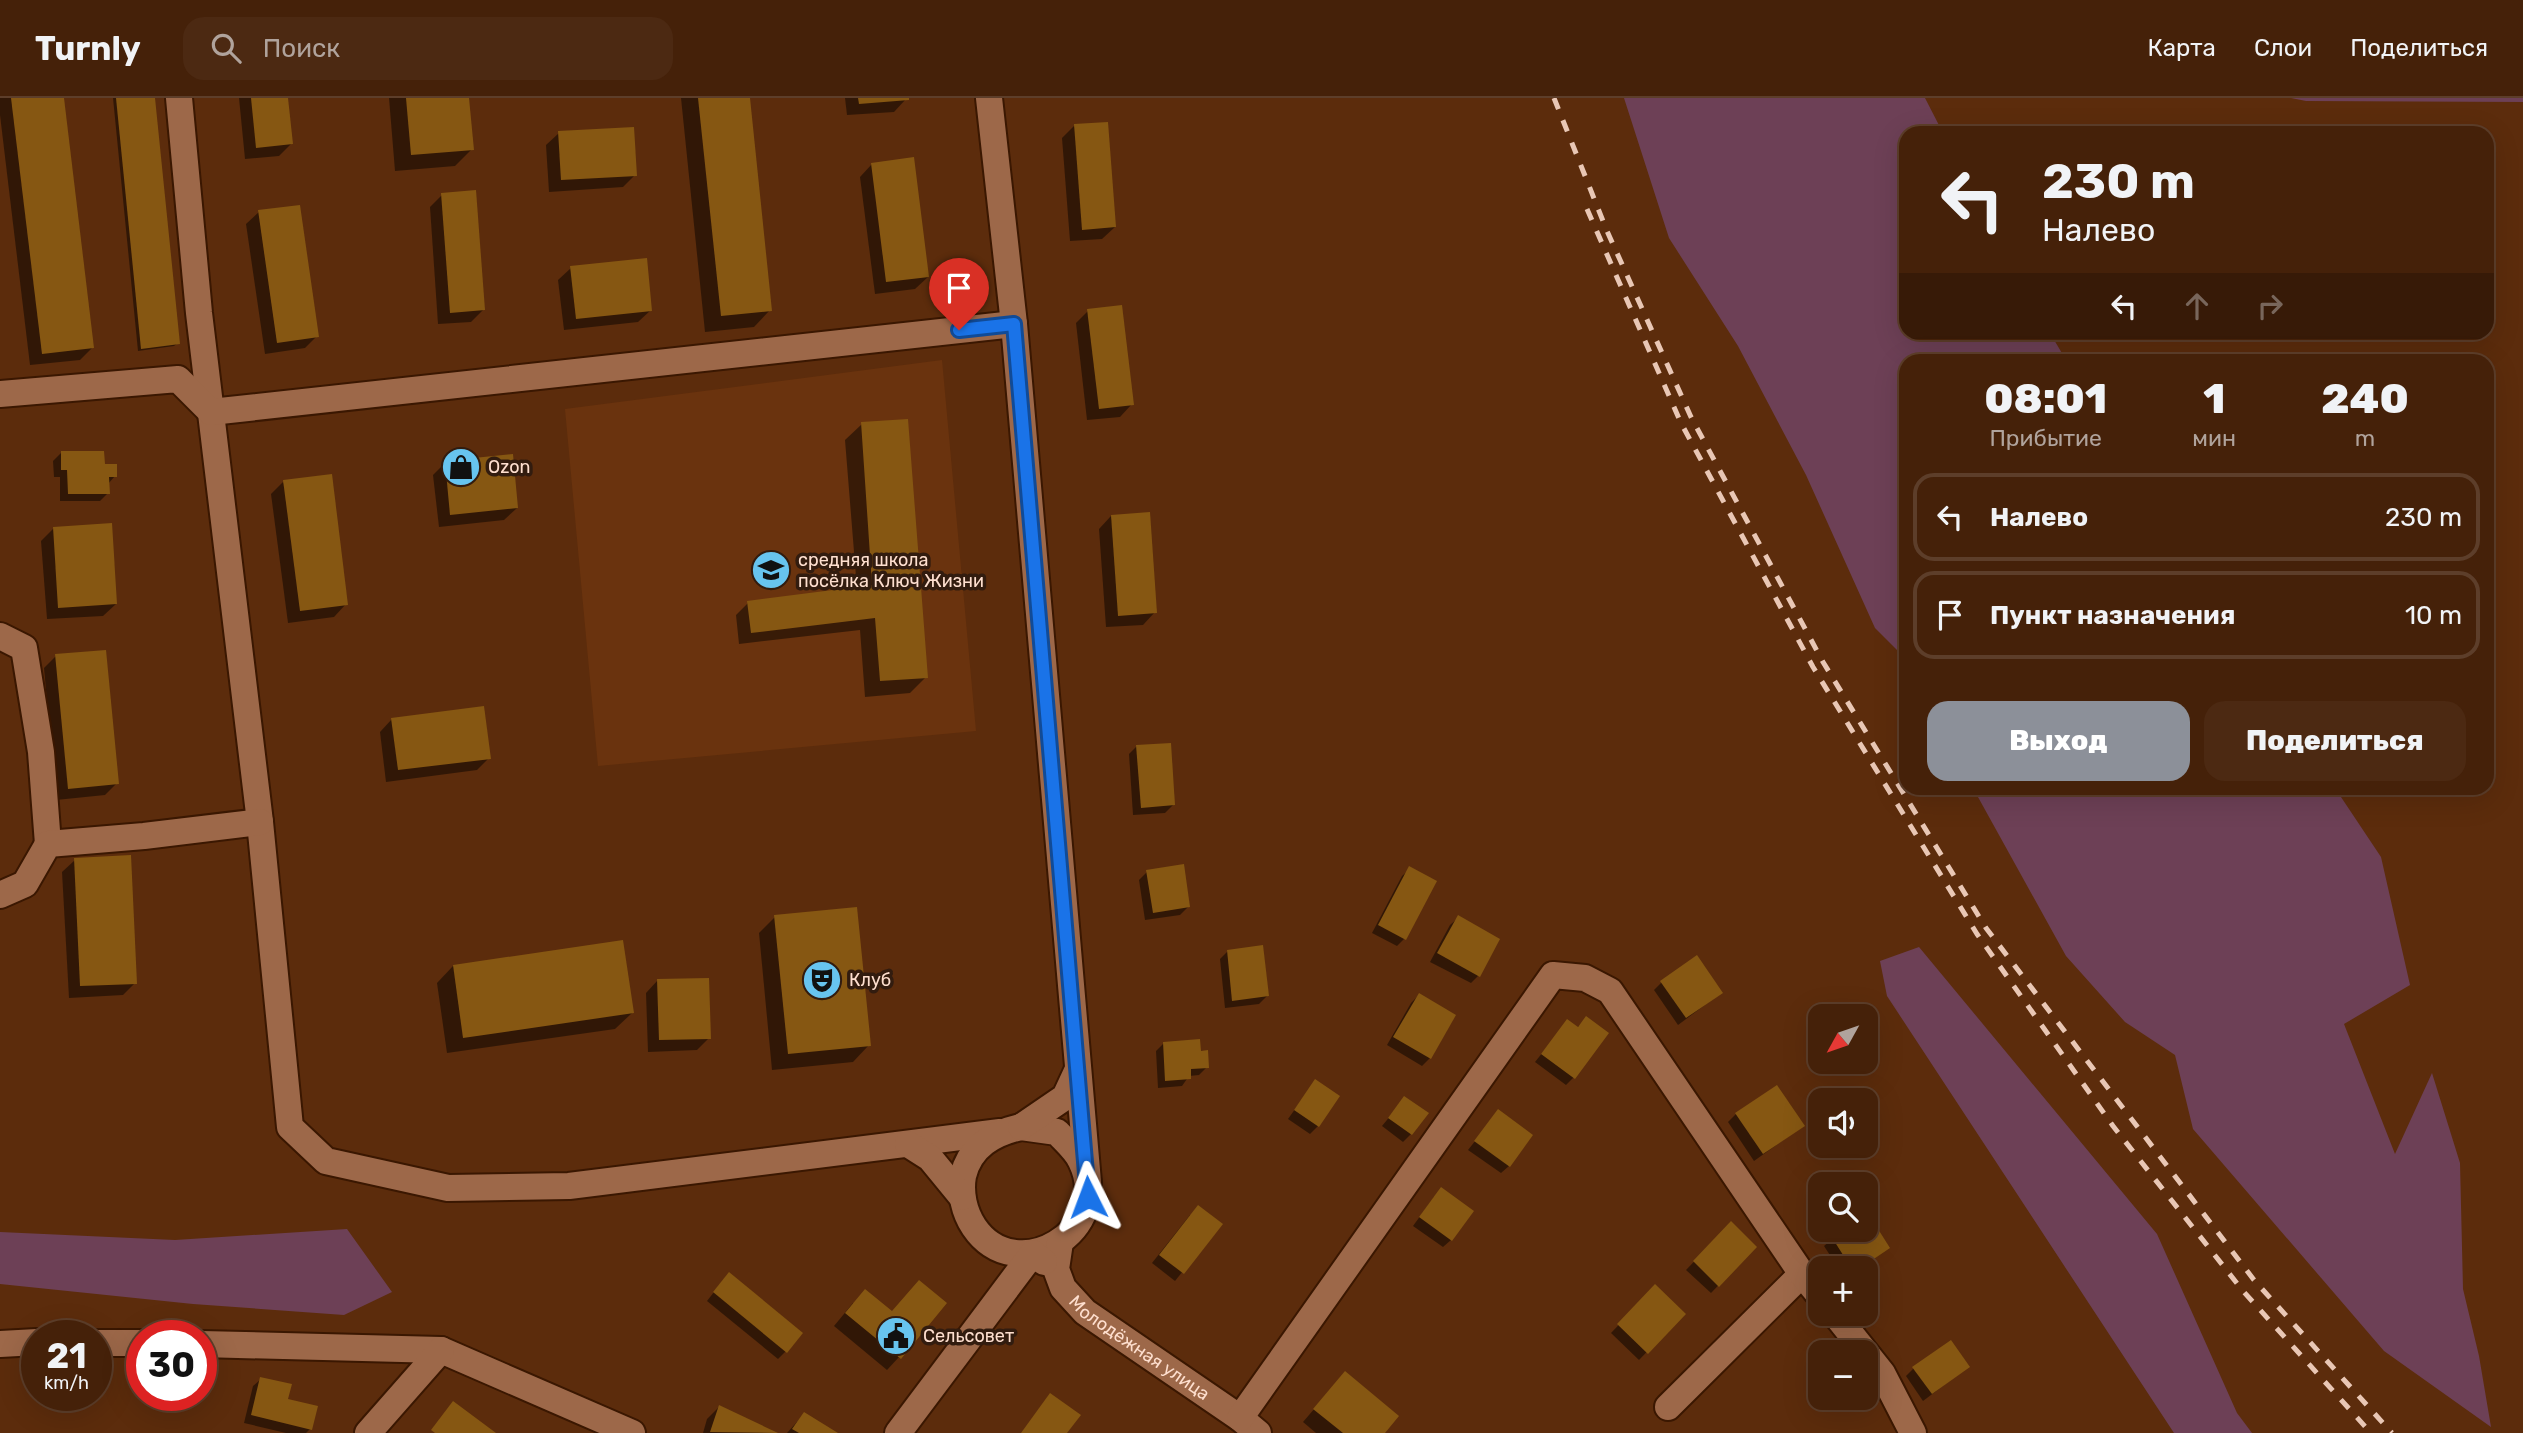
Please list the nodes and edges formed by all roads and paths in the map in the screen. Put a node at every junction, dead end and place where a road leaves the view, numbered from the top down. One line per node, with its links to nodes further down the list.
1 (179, 98): 5 (street)
2 (989, 98): 3 (street)
3 (1014, 324): 5 (street); 10 (street)
4 (0, 394): 5 (street)
5 (211, 412): 7 (street)
6 (0, 636): 8 (street)
7 (260, 822): 8 (street); 12 (street)
8 (48, 844): 9 (street)
9 (0, 895)
10 (1078, 1069): 11 (street); 13 (street)
11 (1010, 1129): 12 (street); 13 (street); 14 (street)
12 (908, 1143): 14 (street)
13 (1088, 1182): 15 (street)
14 (962, 1197): 16 (street)
15 (1060, 1242): 16 (street); 19 (street, Молодёжная улица)
16 (1033, 1253): 19 (street); 29 (street)
17 (1802, 1274): 18 (street); 25 (street); 26 (street)
18 (1808, 1281)
19 (1063, 1289): 26 (street, Молодёжная улица)
20 (1845, 1326): 30 (street)
21 (21, 1343): 22 (street)
22 (0, 1344)
23 (217, 1345): 24 (street)
24 (441, 1350): 27 (street); 28 (street)
25 (1668, 1407)
26 (1249, 1426)
27 (368, 1433)
28 (632, 1433)
29 (898, 1433)
30 (1913, 1433)

